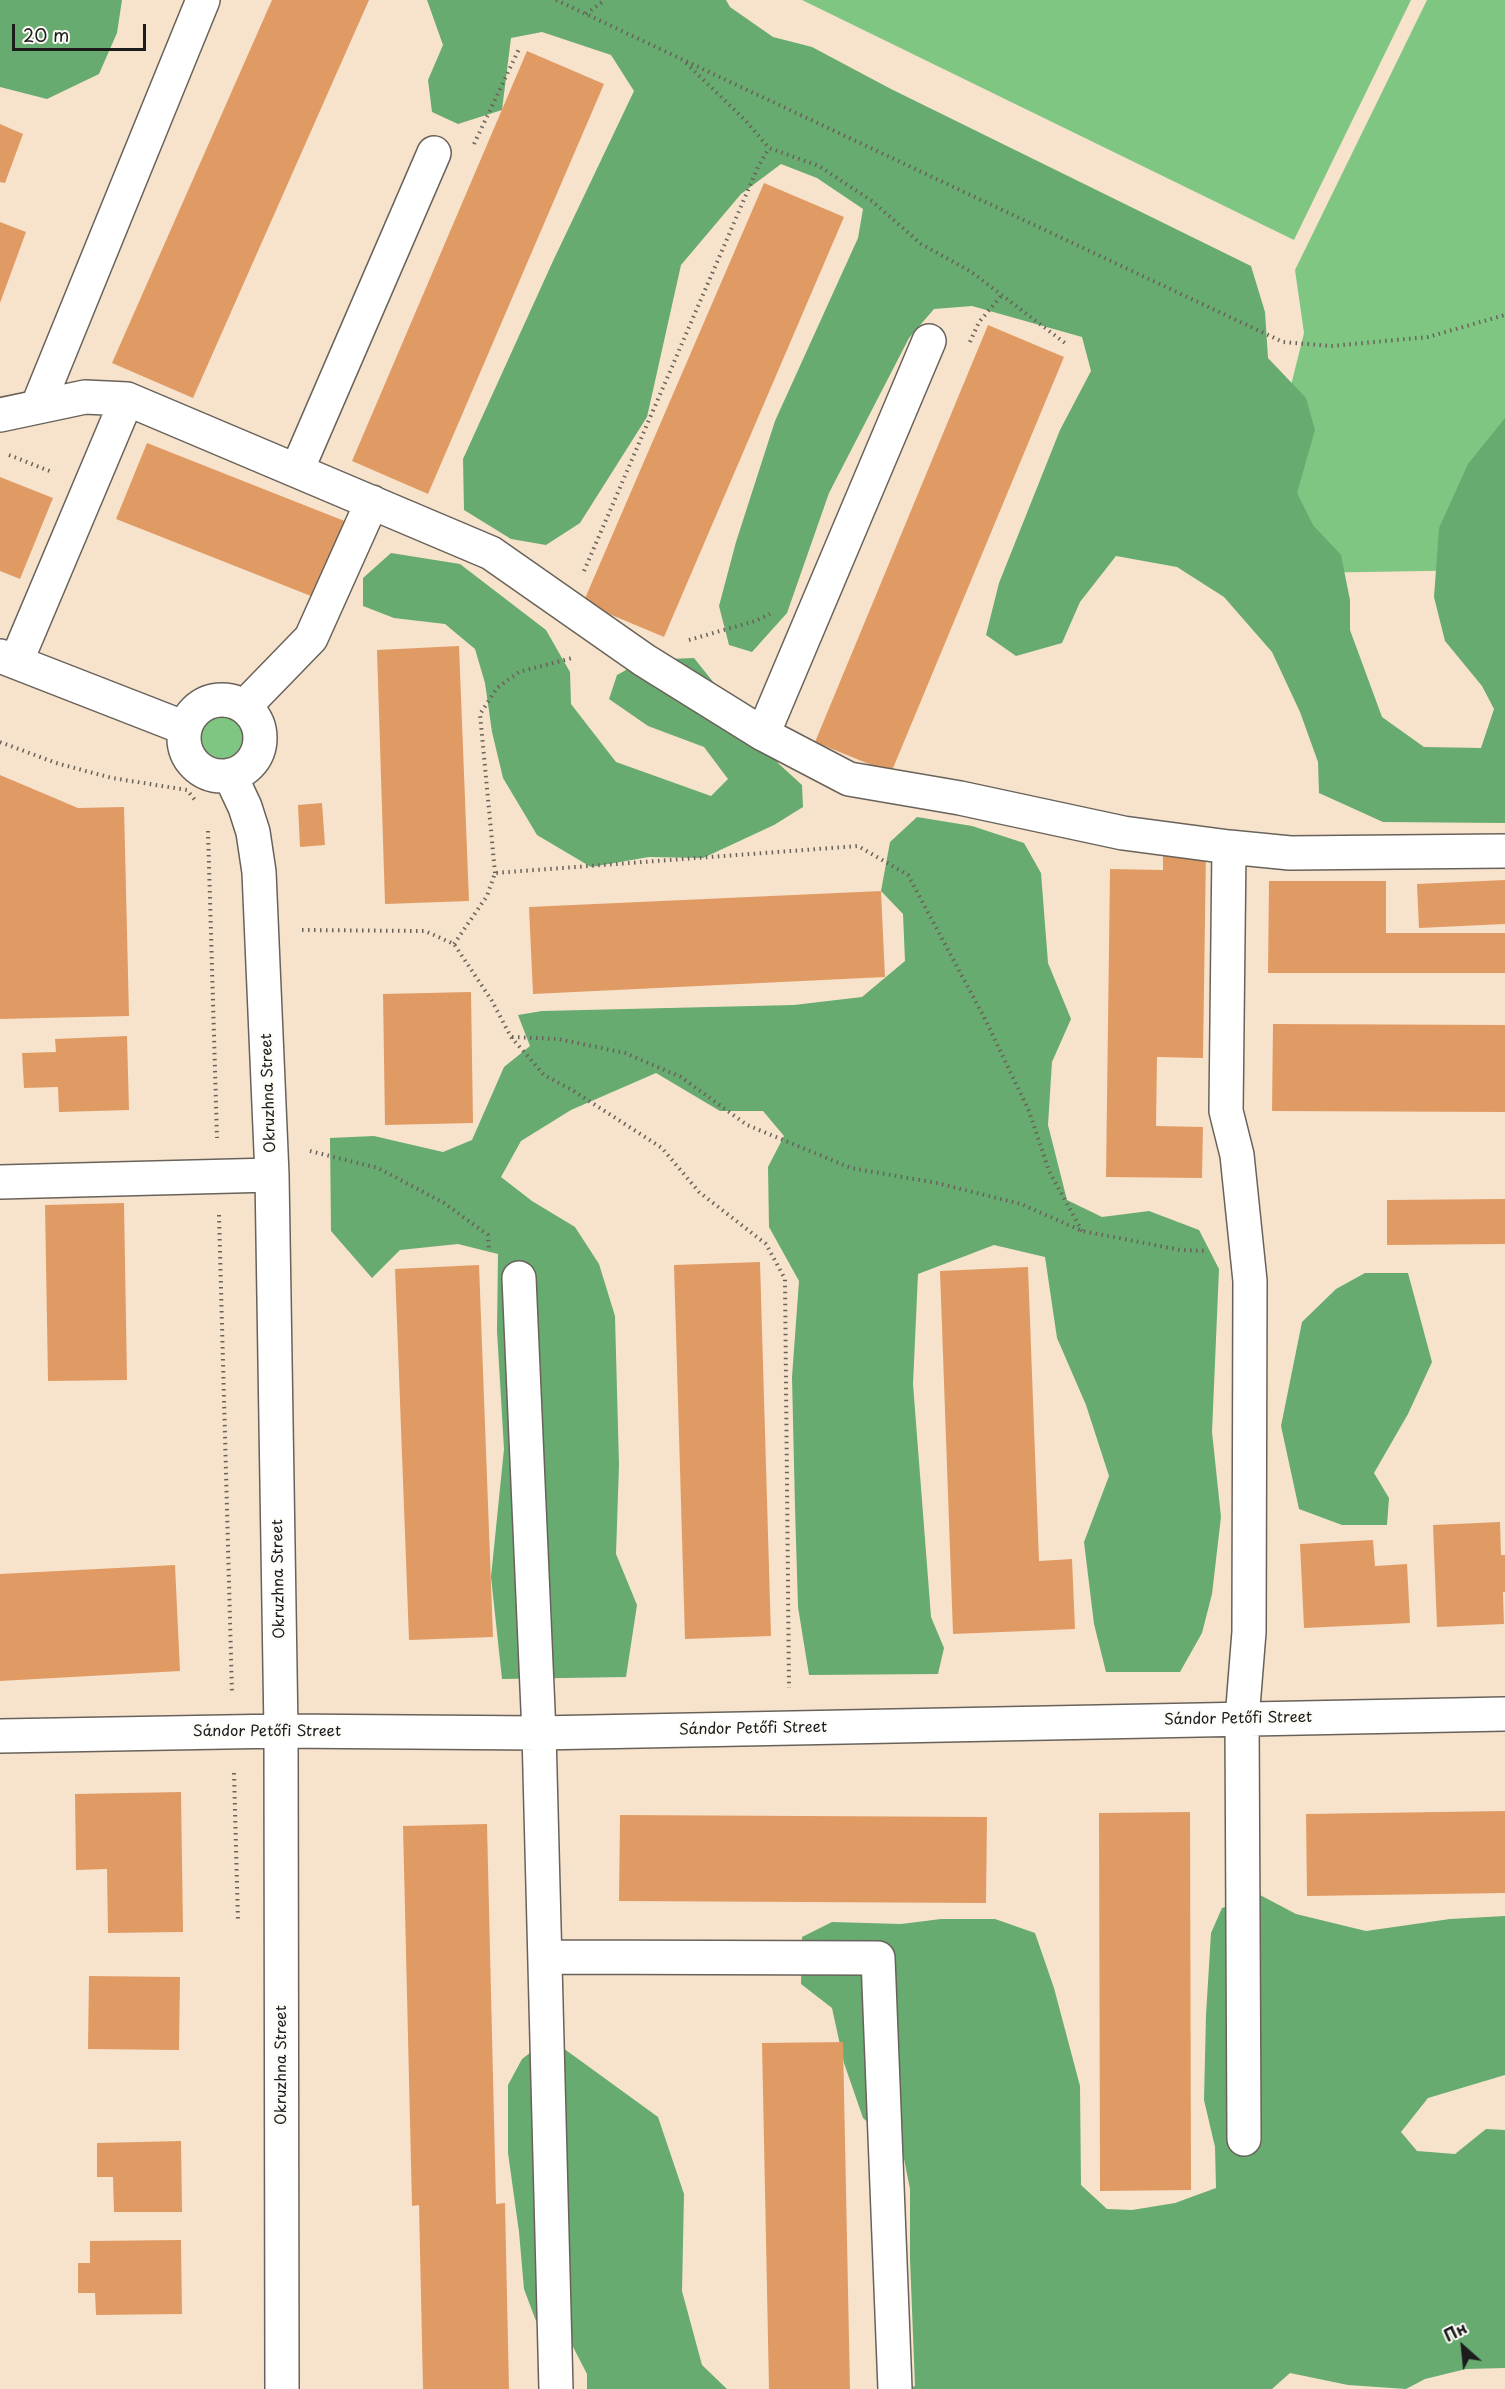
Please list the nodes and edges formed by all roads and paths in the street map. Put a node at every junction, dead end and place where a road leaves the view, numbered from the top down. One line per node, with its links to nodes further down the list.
1 (203, 0): 14 (street)
2 (556, 0): 4 (path)
3 (605, 0): 4 (path)
4 (586, 14): 5 (path)
5 (684, 60): 6 (path); 9 (path)
6 (769, 148): 8 (path); 20 (path)
7 (434, 153): 17 (street)
8 (1002, 295): 10 (path); 12 (path)
9 (1505, 315)
10 (979, 322)
11 (928, 341): 21 (street)
12 (1065, 343)
13 (127, 399): 14 (street); 17 (street); 23 (street)
14 (38, 405): 15 (street)
15 (0, 415)
16 (0, 451): 18 (path)
17 (297, 470): 19 (street)
18 (62, 476)
19 (372, 502): 22 (street); 24 (street)
20 (583, 573)
21 (824, 589): 22 (path); 26 (street)
22 (628, 650): 26 (street); 33 (path)
23 (8, 659): 25 (street)
24 (245, 706): 25 (street); 28 (street)
25 (185, 728): 28 (street)
26 (763, 734): 31 (street)
27 (0, 741): 29 (path)
28 (230, 775): 39 (street, Okruzhna Street)
29 (200, 805)
30 (205, 823): 38 (path)
31 (1229, 847): 32 (street); 47 (street)
32 (1505, 851)
33 (495, 873): 35 (path); 41 (path)
34 (301, 930): 35 (path)
35 (454, 944): 36 (path)
36 (511, 1037): 41 (path); 45 (path)
37 (306, 1150): 42 (path)
38 (218, 1176): 39 (street); 40 (street); 48 (path)
39 (272, 1176): 49 (street, Okruzhna Street)
40 (0, 1182)
41 (1082, 1231): 43 (path)
42 (488, 1235)
43 (1215, 1251)
44 (519, 1278): 50 (street)
45 (789, 1695)
46 (1505, 1714): 47 (street, Sándor Petőfi Street)
47 (1242, 1719): 50 (street, Sándor Petőfi Street); 54 (street)
48 (233, 1731): 49 (street, Sándor Petőfi Street); 51 (street, Sándor Petőfi Street); 52 (path)
49 (281, 1731): 50 (street, Sándor Petőfi Street); 55 (street, Okruzhna Street)
50 (539, 1733): 53 (street)
51 (0, 1736)
52 (238, 1923)
53 (546, 1957): 56 (street); 57 (street)
54 (1244, 2139)
55 (282, 2389)
56 (556, 2389)
57 (895, 2389)

